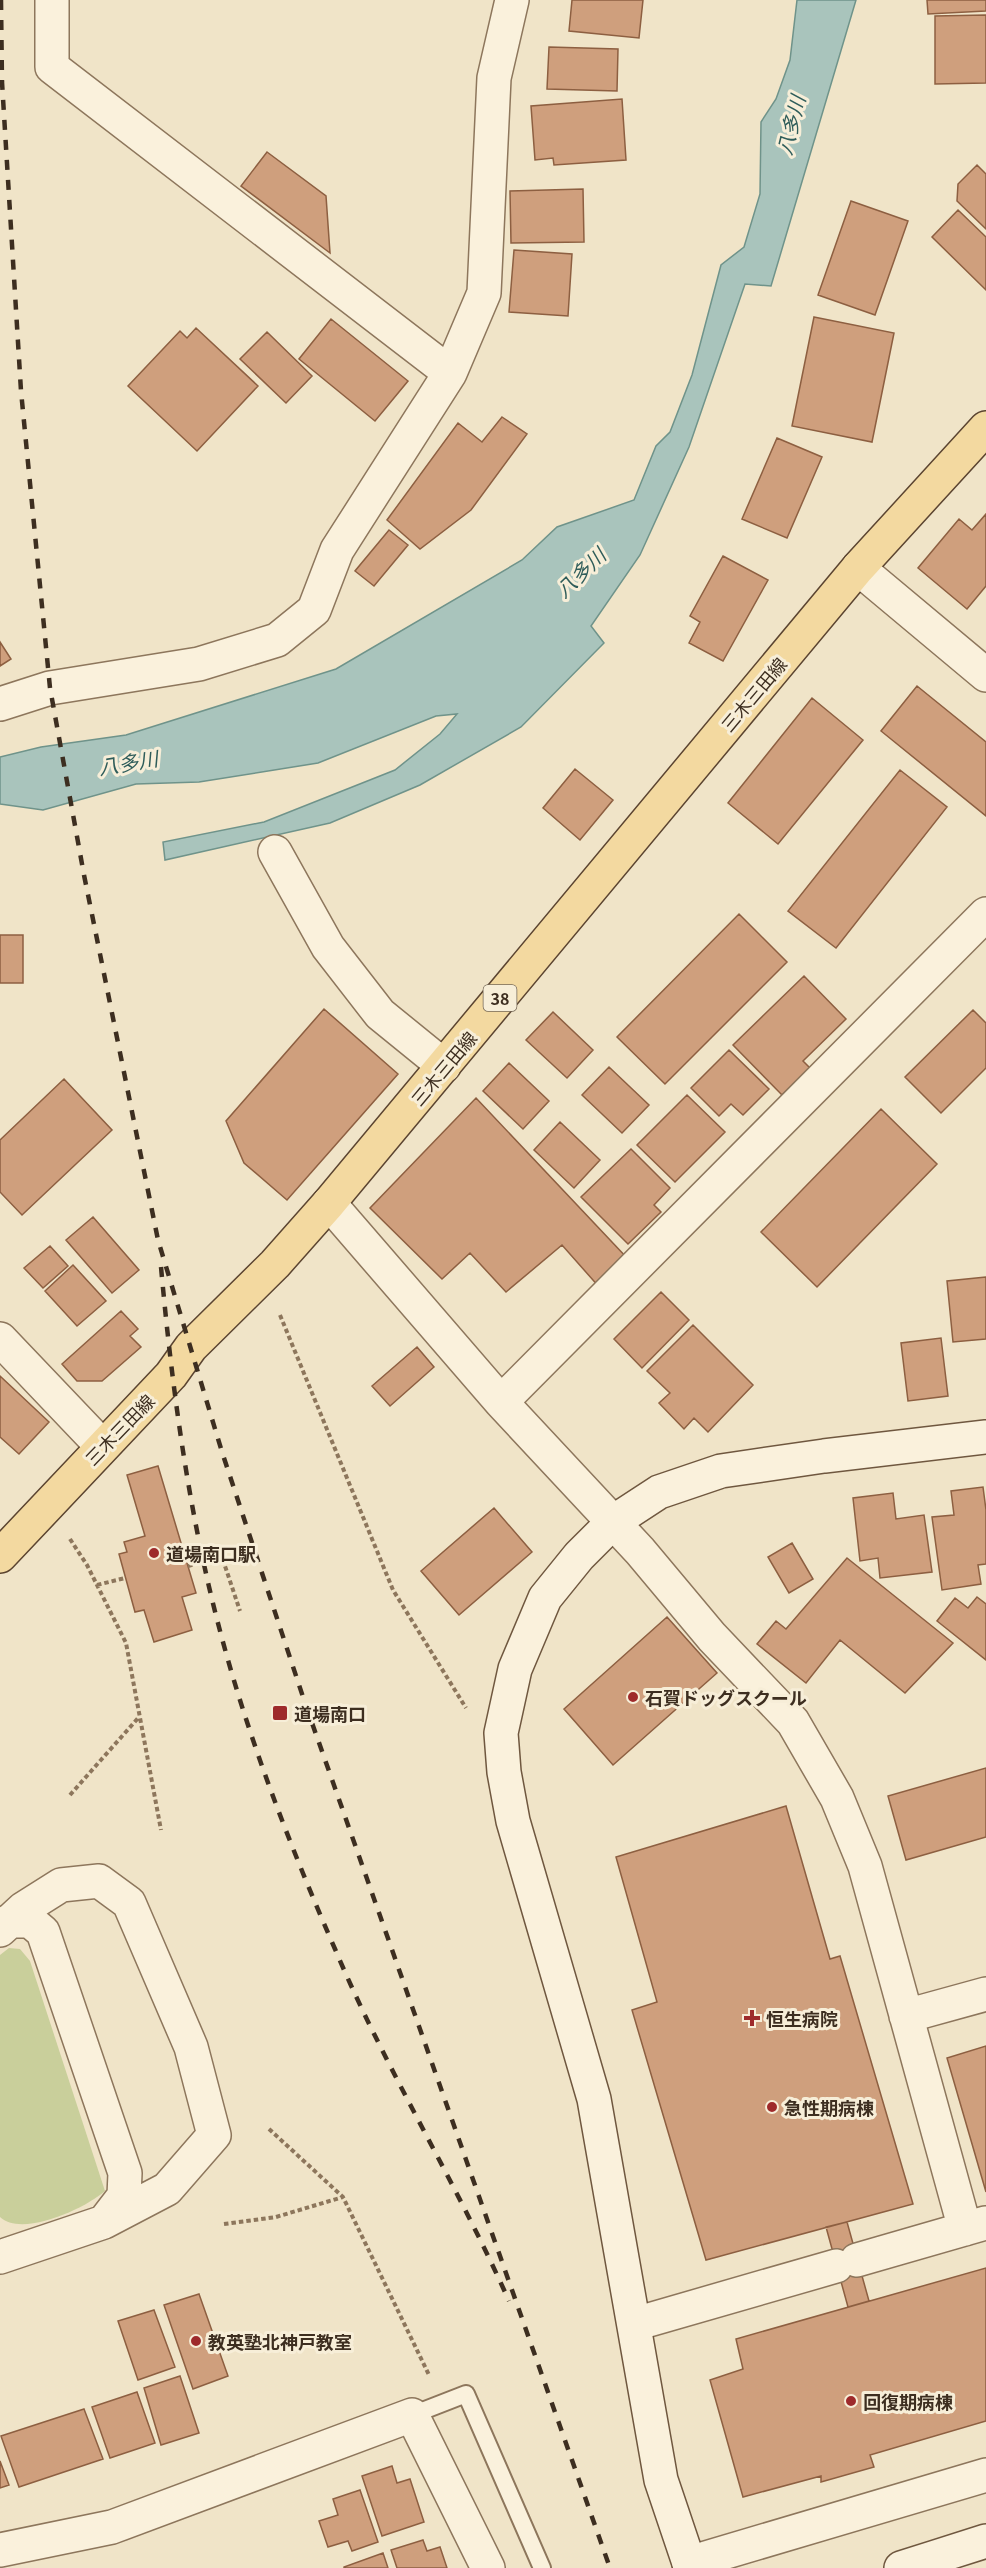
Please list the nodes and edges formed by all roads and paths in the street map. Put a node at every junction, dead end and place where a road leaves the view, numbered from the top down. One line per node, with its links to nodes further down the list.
1 (52, 0): 3 (street)
2 (512, 0): 3 (street)
3 (450, 373): 7 (street)
4 (986, 428): 5 (main road, 三木三田線 / 38)
5 (858, 568): 6 (street); 10 (main road, 三木三田線 / 38)
6 (986, 675)
7 (0, 704)
8 (275, 852): 10 (street)
9 (986, 914): 14 (street)
10 (444, 1066): 11 (main road, 三木三田線 / 38)
11 (329, 1203): 12 (main road, 三木三田線 / 38); 14 (street)
12 (263, 1275): 16 (main road, 三木三田線 / 38); 24 (path)
13 (0, 1339): 16 (street)
14 (501, 1402): 17 (street)
15 (986, 1437): 17 (street)
16 (102, 1446): 19 (main road, 三木三田線 / 38)
17 (613, 1522): 30 (street); 37 (street)
18 (64, 1530): 22 (path)
19 (0, 1556)
20 (188, 1566): 23 (path)
21 (126, 1578): 22 (path)
22 (97, 1585): 25 (path)
23 (240, 1611)
24 (467, 1710)
25 (140, 1716): 26 (path); 27 (path)
26 (70, 1795)
27 (161, 1830)
28 (5, 1925): 33 (street); 33 (street)
29 (986, 1994): 30 (street)
30 (906, 2016): 35 (street)
31 (270, 2129): 32 (path)
32 (343, 2197): 34 (path); 38 (path)
33 (104, 2222): 36 (street)
34 (224, 2224)
35 (975, 2226): 37 (street)
36 (5, 2249)
37 (635, 2324): 43 (street)
38 (442, 2403): 39 (lane); 45 (lane)
39 (412, 2415): 42 (street); 44 (street)
40 (986, 2475): 43 (street)
41 (986, 2541): 46 (street)
42 (0, 2550)
43 (690, 2566)
44 (488, 2568)
45 (542, 2568)
46 (901, 2568)

